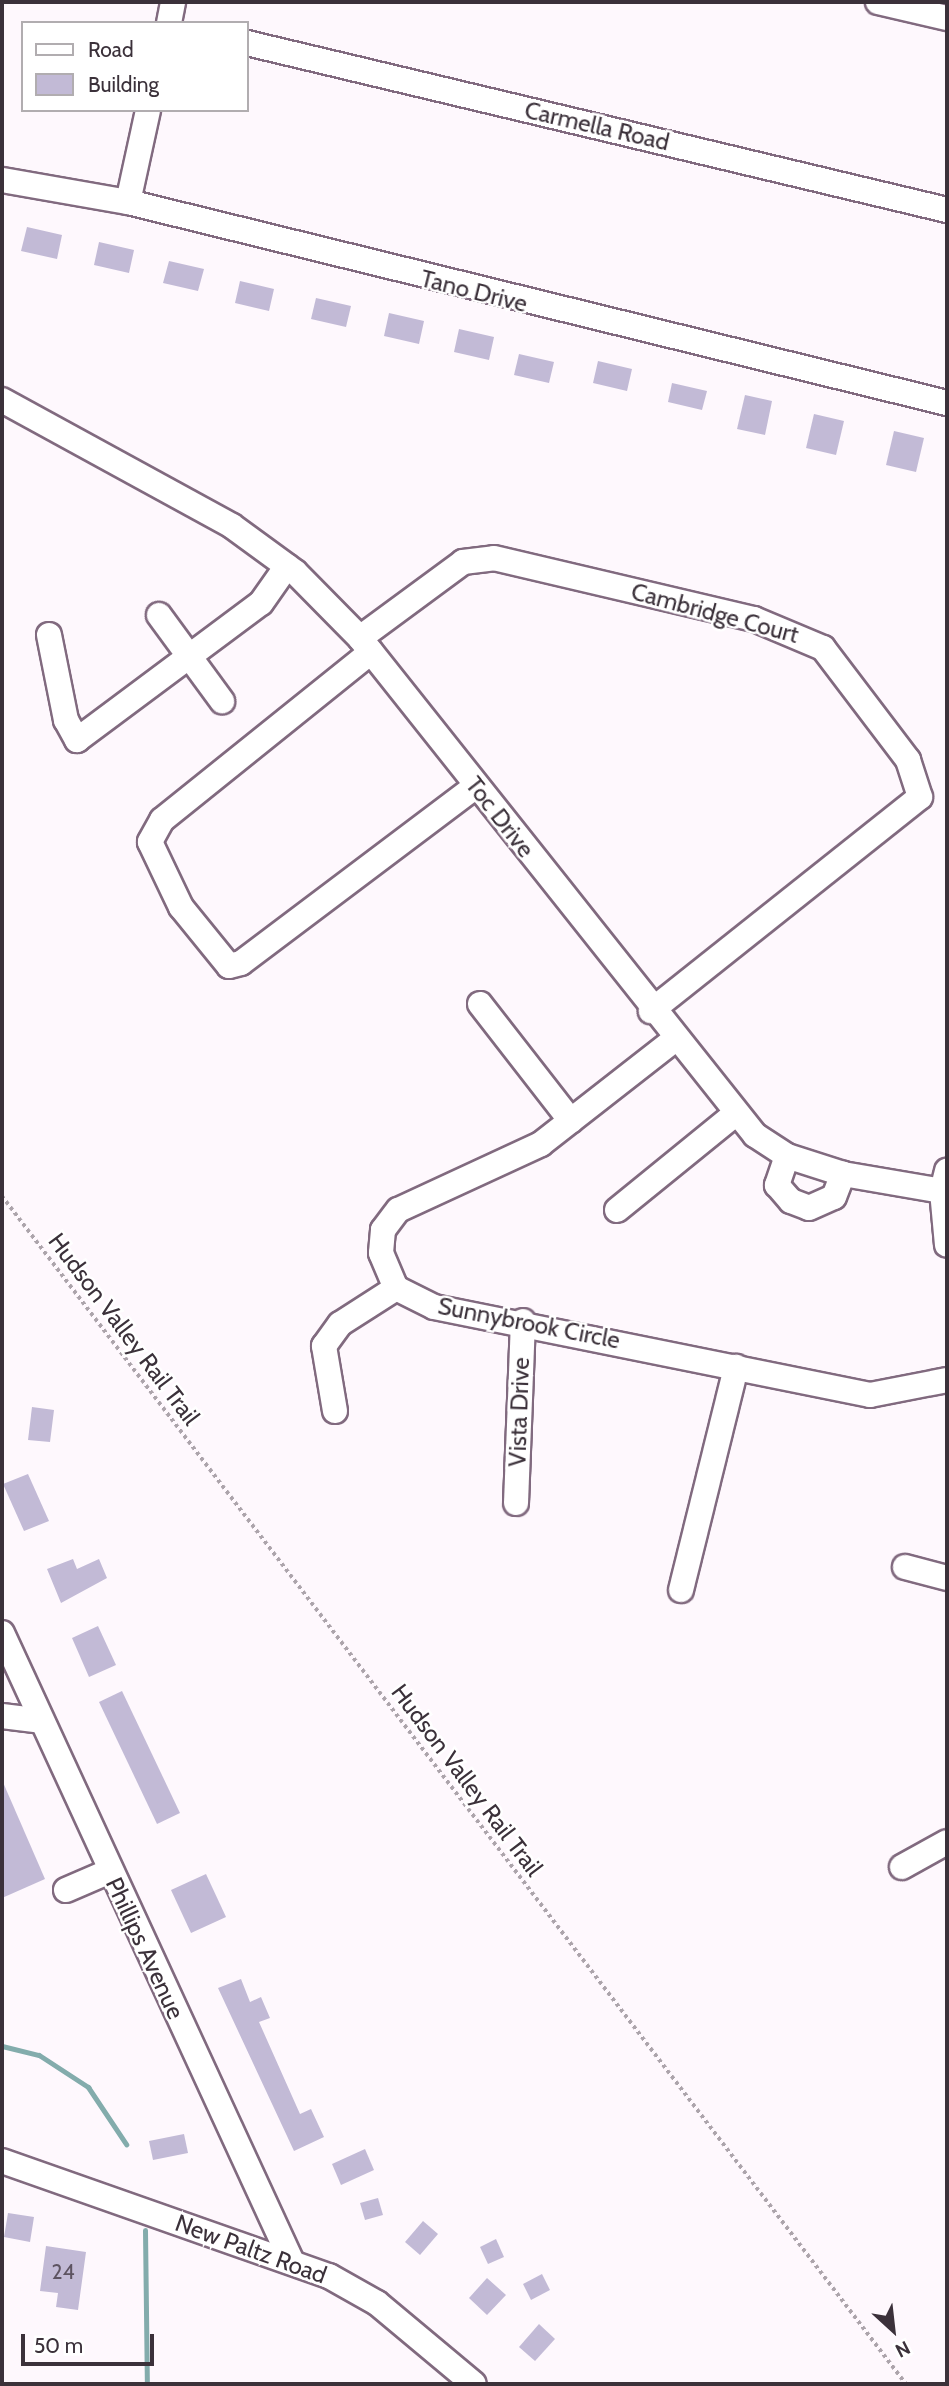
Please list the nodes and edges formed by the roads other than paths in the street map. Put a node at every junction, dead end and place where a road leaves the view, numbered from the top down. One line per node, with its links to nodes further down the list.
1 (173, 2): 4 (street)
2 (878, 2): 3 (street)
3 (947, 18)
4 (169, 21)
5 (248, 43): 9 (street, Carmella Road)
6 (148, 112): 8 (street)
7 (2, 180): 8 (street, Tano Drive)
8 (128, 202): 11 (street, Tano Drive)
9 (947, 210)
10 (2, 400): 12 (street, Toc Drive)
11 (947, 402)
12 (287, 566): 15 (street, Toc Drive); 16 (street)
13 (159, 615): 16 (street)
14 (49, 635): 16 (street)
15 (365, 645): 18 (street, Toc Drive); 18 (street); 20 (street, Cambridge Court)
16 (191, 657): 17 (street)
17 (222, 701)
18 (476, 786): 20 (street, Toc Drive)
19 (480, 1004): 23 (street)
20 (652, 1011): 21 (street, Toc Drive)
21 (674, 1040): 22 (street, Toc Drive); 23 (street)
22 (735, 1114): 24 (street, Toc Drive); 27 (street)
23 (571, 1121): 29 (street)
24 (787, 1156): 25 (street, Toc Drive); 25 (street)
25 (843, 1174): 26 (street, Toc Drive)
26 (945, 1181): 28 (street, Toc Drive)
27 (617, 1210)
28 (947, 1245)
29 (396, 1288): 30 (street, Sunnybrook Circle); 33 (street)
30 (523, 1321): 31 (street, Sunnybrook Circle); 34 (street, Vista Drive)
31 (736, 1367): 32 (street, Sunnybrook Circle); 37 (street)
32 (947, 1380)
33 (335, 1411)
34 (516, 1503)
35 (905, 1567): 36 (street)
36 (947, 1578)
37 (681, 1590)
38 (2, 1633): 40 (street, Phillips Avenue)
39 (2, 1716): 40 (street)
40 (41, 1721): 43 (street, Phillips Avenue)
41 (947, 1842): 42 (street)
42 (902, 1867)
43 (110, 1871): 44 (street); 46 (street, Phillips Avenue)
44 (66, 1890)
45 (2, 2161): 46 (street, New Paltz Road)
46 (291, 2260): 47 (street, New Paltz Road)
47 (474, 2384)

